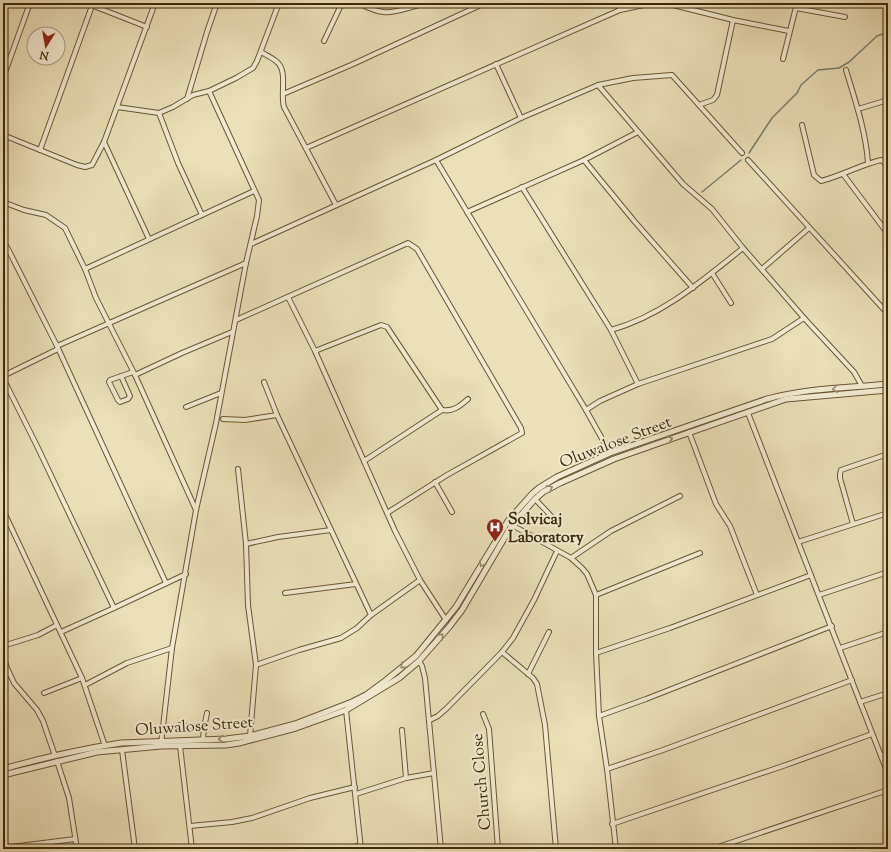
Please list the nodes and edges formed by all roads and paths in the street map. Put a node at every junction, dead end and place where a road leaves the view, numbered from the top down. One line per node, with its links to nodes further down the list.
1 (30, 3): 26 (street)
2 (86, 3): 13 (street)
3 (155, 3): 19 (street)
4 (217, 3): 30 (street)
5 (279, 3): 22 (street)
6 (342, 3): 21 (street)
7 (358, 3): 14 (street)
8 (485, 3): 29 (street)
9 (618, 3): 16 (street)
10 (653, 3): 16 (street)
11 (665, 3): 18 (street)
12 (797, 3): 15 (street)
13 (93, 4): 19 (street); 42 (street)
14 (419, 5)
15 (796, 8): 17 (street); 20 (street)
16 (620, 10): 24 (street)
17 (845, 17)
18 (733, 20): 20 (street); 32 (street)
19 (146, 27): 33 (street)
20 (789, 31): 23 (street)
21 (324, 41)
22 (261, 52): 28 (street); 29 (street)
23 (783, 60)
24 (496, 64): 36 (street); 41 (street)
25 (846, 70): 34 (street)
26 (3, 77)
27 (598, 85): 32 (street); 36 (street); 38 (street)
28 (209, 91): 30 (street); 51 (street)
29 (283, 94): 41 (street)
30 (187, 99): 35 (street)
31 (888, 100): 34 (street)
32 (699, 105): 43 (street)
33 (117, 107): 35 (street); 40 (street)
34 (858, 109): 47 (street)
35 (159, 113): 55 (street)
36 (521, 118): 44 (street)
37 (802, 125): 49 (street)
38 (638, 132): 45 (street); 61 (street)
39 (3, 135): 42 (street)
40 (104, 142): 42 (street); 58 (street)
41 (306, 148): 53 (street)
42 (40, 150)
43 (742, 153)
44 (436, 160): 53 (street); 54 (street)
45 (584, 160): 50 (street); 66 (street)
46 (748, 160): 56 (street)
47 (868, 163): 48 (street); 49 (street)
48 (888, 168)
49 (843, 174): 57 (street)
50 (522, 187): 54 (street); 73 (street)
51 (254, 191): 55 (street); 60 (street)
52 (3, 202): 63 (street)
53 (336, 206): 60 (street)
54 (467, 212): 89 (street)
55 (202, 215): 58 (street)
56 (809, 228): 64 (street); 69 (street)
57 (888, 234)
58 (150, 239): 63 (street)
59 (3, 242): 75 (street)
60 (251, 244): 62 (street)
61 (743, 248): 64 (street); 65 (street)
62 (246, 263): 71 (street); 72 (street)
63 (85, 269): 72 (street)
64 (762, 269): 70 (street)
65 (712, 273): 66 (street); 68 (street)
66 (693, 288): 73 (street)
67 (288, 297): 71 (street); 76 (street); 99 (street)
68 (731, 303)
69 (888, 314)
70 (804, 318): 81 (street); 83 (street)
71 (236, 320): 74 (street)
72 (108, 323): 75 (street); 77 (street)
73 (611, 330): 81 (street)
74 (232, 332): 77 (street); 85 (street)
75 (57, 348): 79 (street); 120 (street)
76 (315, 351): 88 (street); 97 (street)
77 (134, 373): 78 (street); 103 (street)
78 (122, 376): 78 (street)
79 (3, 377): 126 (street)
80 (264, 382): 91 (street)
81 (638, 384): 89 (street)
82 (888, 384): 83 (street, Oluwalose Street)
83 (862, 386): 93 (street, Oluwalose Street, one-way to 93)
84 (888, 390): 90 (street, Oluwalose Street)
85 (221, 393): 87 (street); 103 (street)
86 (468, 399): 88 (street)
87 (186, 407)
88 (442, 410): 97 (street)
89 (586, 410): 95 (street)
90 (748, 413): 93 (street, Oluwalose Street); 111 (street)
91 (277, 415): 92 (street); 110 (street)
92 (223, 419)
93 (704, 424): 94 (street, Oluwalose Street); 95 (street, Oluwalose Street)
94 (689, 432): 101 (street, Oluwalose Street, one-way to 94); 124 (street)
95 (610, 453): 128 (street, Oluwalose Street, one-way to 128)
96 (888, 454): 108 (street)
97 (364, 461): 105 (street)
98 (238, 470): 112 (street)
99 (435, 482): 104 (street); 105 (street)
100 (680, 496): 115 (street)
101 (535, 498): 107 (street); 109 (street, Oluwalose Street)
102 (3, 510): 129 (street)
103 (196, 510): 117 (street)
104 (452, 512)
105 (387, 513): 119 (street)
106 (888, 513): 108 (street)
107 (552, 517)
108 (853, 524): 111 (street)
109 (512, 525): 113 (street); 140 (street, Oluwalose Street, one-way to 109)
110 (331, 530): 112 (street); 121 (street)
111 (798, 542): 118 (street)
112 (246, 544): 141 (street)
113 (557, 551): 115 (street); 137 (street)
114 (700, 553): 123 (street)
115 (571, 558): 123 (street)
116 (888, 572): 125 (street)
117 (186, 574): 120 (street); 135 (street)
118 (811, 574): 124 (street); 125 (street)
119 (420, 580): 127 (street); 128 (street)
120 (166, 583): 126 (street)
121 (356, 584): 122 (street); 127 (street)
122 (285, 594)
123 (596, 595): 138 (street)
124 (757, 595): 138 (street)
125 (819, 595): 130 (street)
126 (114, 608): 131 (street)
127 (372, 615): 141 (street)
128 (446, 620): 158 (street, Oluwalose Street, one-way to 158)
129 (57, 625): 131 (street); 134 (street)
130 (832, 626): 136 (street); 152 (street)
131 (61, 632): 143 (street)
132 (549, 632): 142 (street)
133 (888, 632): 136 (street)
134 (3, 646)
135 (172, 648): 145 (street); 160 (street)
136 (840, 648): 144 (street)
137 (502, 652): 142 (street); 153 (street)
138 (596, 653): 152 (street)
139 (3, 655): 166 (street)
140 (419, 661): 149 (street, Oluwalose Street); 153 (street)
141 (256, 665): 158 (street)
142 (528, 674): 188 (street)
143 (82, 678): 145 (street); 146 (street)
144 (852, 680): 148 (street); 169 (street)
145 (85, 685): 161 (street)
146 (44, 693)
147 (888, 693): 148 (street)
148 (860, 702): 157 (street)
149 (346, 710): 162 (street, Oluwalose Street); 174 (street)
150 (207, 713): 155 (street)
151 (483, 714): 187 (street, Church Close)
152 (599, 716): 169 (street)
153 (430, 720): 170 (street)
154 (180, 725): 155 (street)
155 (204, 728): 159 (street)
156 (402, 730): 173 (street)
157 (872, 734): 165 (street); 177 (street)
158 (250, 736): 159 (street, Oluwalose Street, one-way to 159)
159 (203, 740): 160 (street, Oluwalose Street)
160 (161, 743): 161 (street, Oluwalose Street); 162 (street, Oluwalose Street); 163 (street, Oluwalose Street)
161 (105, 746): 166 (street, Oluwalose Street)
162 (180, 746): 178 (street)
163 (122, 750): 166 (street, Oluwalose Street); 183 (street)
164 (888, 753): 165 (street)
165 (881, 756): 171 (street)
166 (56, 758): 168 (street, Oluwalose Street); 172 (street, Oluwalose Street); 179 (street)
167 (3, 761): 168 (street)
168 (6, 769)
169 (607, 769): 177 (street)
170 (434, 773): 173 (street); 186 (street)
171 (888, 774)
172 (3, 775)
173 (406, 778): 176 (street)
174 (355, 787): 176 (street); 178 (street)
175 (888, 790): 192 (street)
176 (356, 794): 180 (street)
177 (612, 824): 189 (street)
178 (190, 826): 184 (street)
179 (75, 839): 181 (street); 182 (street)
180 (360, 847): 185 (street)
181 (3, 848)
182 (77, 849)
183 (135, 849)
184 (192, 849)
185 (348, 849)
186 (441, 849)
187 (498, 849)
188 (556, 849)
189 (616, 849)
190 (634, 849): 191 (street)
191 (650, 849)
192 (712, 849)

